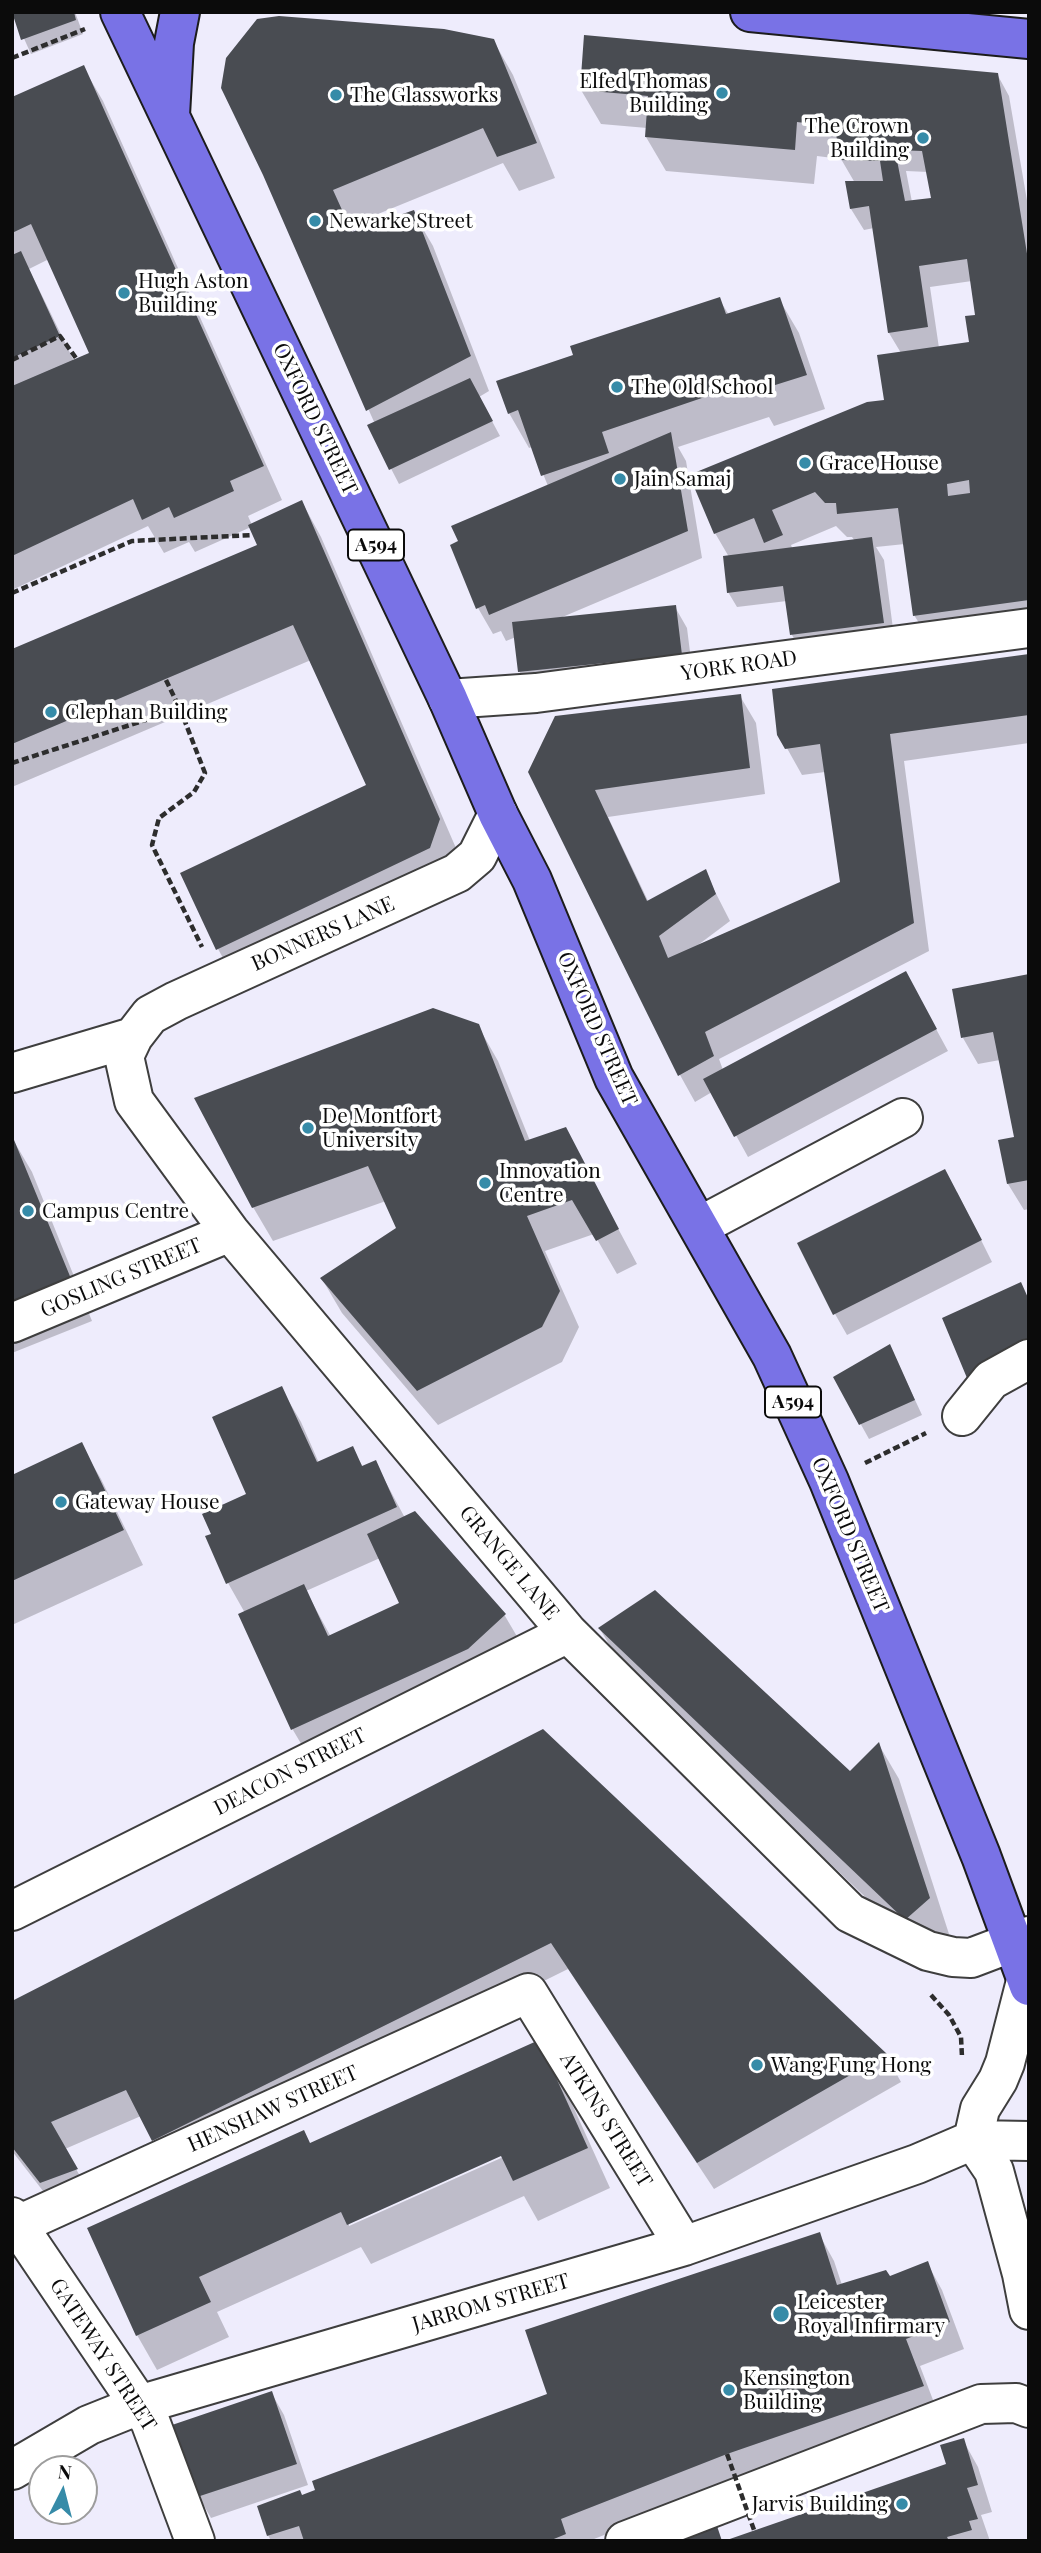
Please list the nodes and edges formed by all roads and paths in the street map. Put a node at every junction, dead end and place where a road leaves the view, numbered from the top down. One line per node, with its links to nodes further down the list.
1 (180, 12): 6 (main road, OXFORD STREET / A594)
2 (750, 12): 4 (main road)
3 (106, 18): 5 (path); 6 (main road, OXFORD STREET / A594)
4 (1016, 29)
5 (13, 57)
6 (170, 117): 13 (main road, OXFORD STREET / A594)
7 (76, 358): 8 (path)
8 (12, 360)
9 (253, 535): 10 (path)
10 (12, 593)
11 (1029, 628): 13 (street, YORK ROAD)
12 (166, 680): 14 (path)
13 (448, 699): 16 (main road, OXFORD STREET / A594)
14 (180, 709): 15 (path); 17 (path)
15 (12, 763)
16 (498, 814): 17 (street, BONNERS LANE); 21 (main road, OXFORD STREET / A594)
17 (220, 981): 18 (street, BONNERS LANE)
18 (133, 1037): 19 (street); 22 (street, GRANGE LANE)
19 (12, 1073)
20 (903, 1118): 21 (street)
21 (700, 1226): 26 (main road, OXFORD STREET / A594)
22 (230, 1232): 23 (street, GOSLING STREET); 27 (street, GRANGE LANE)
23 (12, 1323)
24 (1029, 1359): 25 (street)
25 (962, 1416): 26 (path)
26 (829, 1481): 29 (main road, OXFORD STREET / A594)
27 (568, 1633): 28 (street, DEACON STREET); 30 (street, GRANGE LANE)
28 (12, 1912)
29 (1020, 1940): 30 (street, GRANGE LANE); 31 (main road, A594)
30 (929, 1951): 33 (path)
31 (1028, 1984): 33 (street)
32 (528, 1993): 36 (street, HENSHAW STREET); 37 (street, ATKINS STREET)
33 (998, 2080): 34 (street)
34 (973, 2140): 35 (street, JARROM STREET); 37 (street, JARROM STREET); 38 (street)
35 (1029, 2141)
36 (15, 2221): 39 (street, GATEWAY STREET)
37 (684, 2246): 39 (street, JARROM STREET)
38 (1029, 2310)
39 (139, 2405): 42 (street, JARROM STREET); 44 (street, GATEWAY STREET)
40 (1029, 2408): 45 (street)
41 (727, 2454): 43 (path, bridge)
42 (12, 2470)
43 (754, 2530)
44 (195, 2541)
45 (625, 2541)

